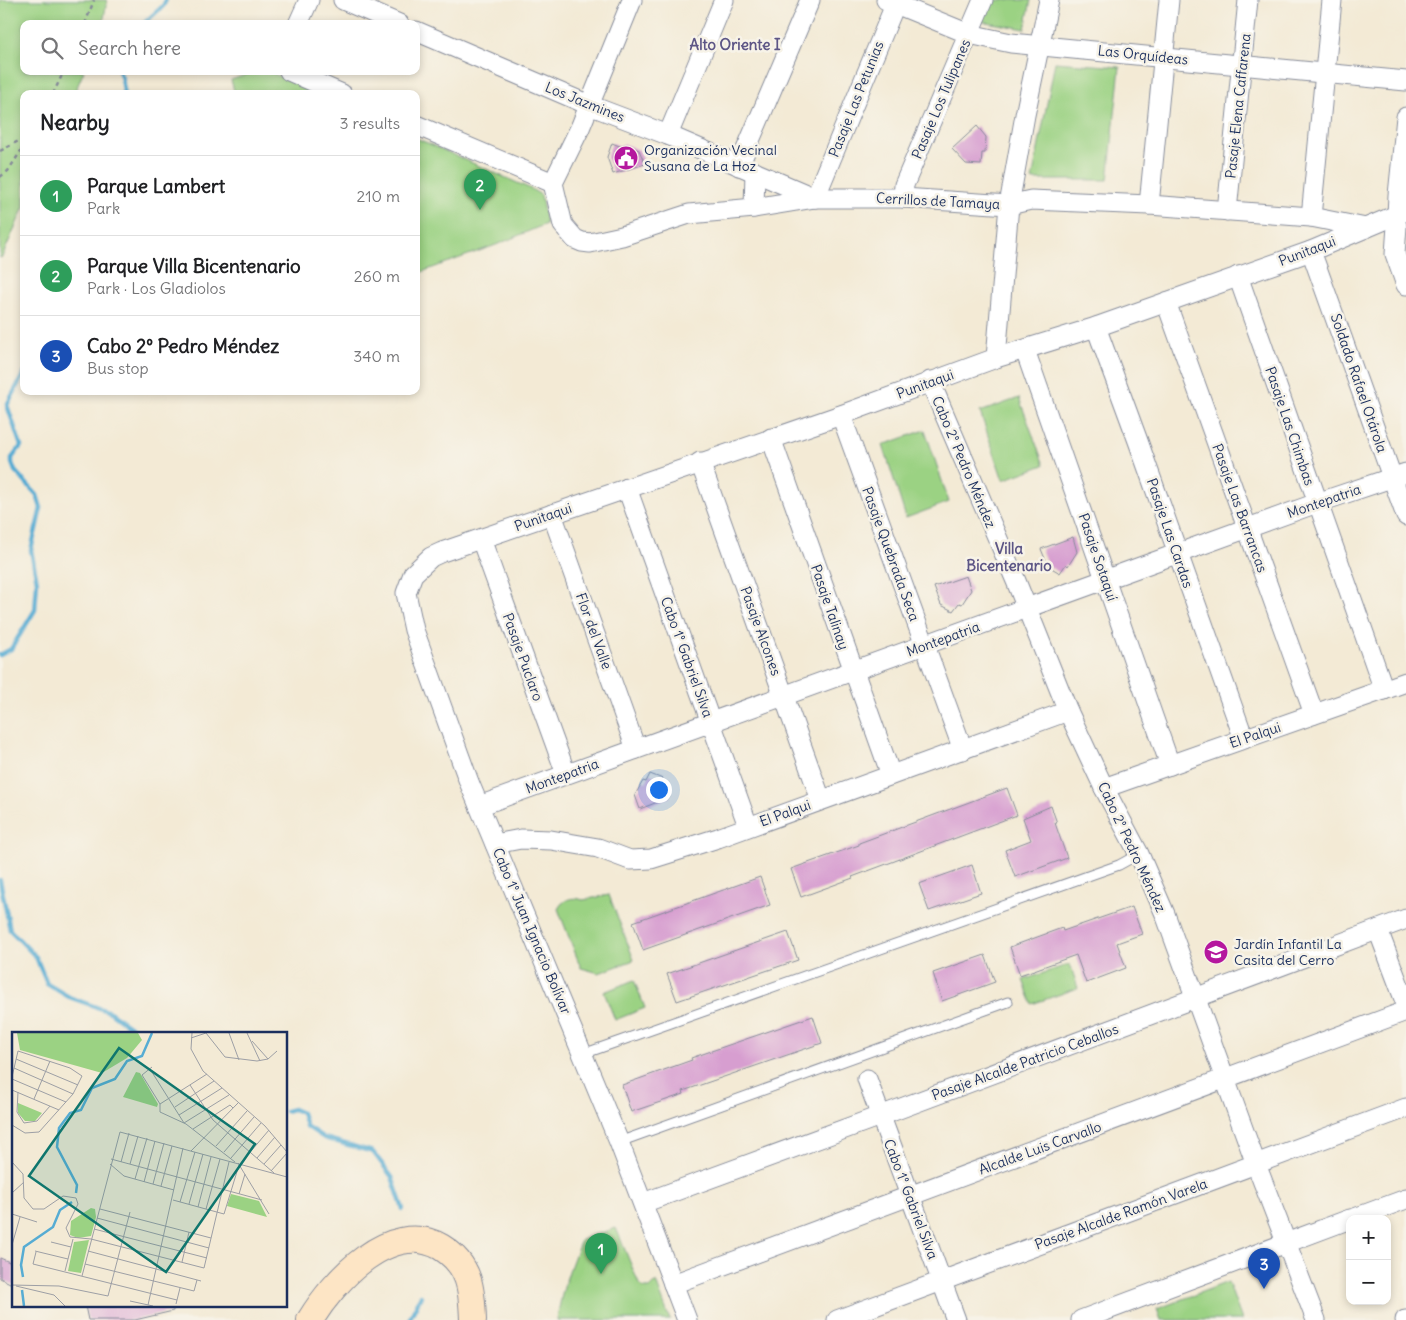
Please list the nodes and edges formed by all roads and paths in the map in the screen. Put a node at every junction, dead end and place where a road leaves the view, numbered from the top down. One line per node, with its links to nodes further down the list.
1 (309, 0): 14 (street)
2 (343, 0): 15 (street)
3 (632, 0): 27 (street)
4 (724, 0): 30 (street)
5 (810, 0): 34 (street)
6 (983, 0): 17 (street, Pasaje Los Tulipanes)
7 (1049, 0): 18 (street)
8 (1168, 0): 19 (street)
9 (1248, 0): 20 (street, Pasaje Elena Caffarena)
10 (1332, 0): 21 (street)
11 (94, 1): 13 (path)
12 (893, 1): 17 (street, Las Orquídeas); 37 (street, Pasaje Las Petunias)
13 (87, 20)
14 (300, 20)
15 (390, 20)
16 (420, 33): 27 (street, Los Jazmines)
17 (969, 34): 18 (street, Las Orquídeas); 38 (street, Pasaje Los Tulipanes)
18 (1040, 45): 19 (street, Las Orquídeas); 39 (street)
19 (1163, 58): 20 (street, Las Orquídeas); 40 (street)
20 (1242, 64): 21 (street, Las Orquídeas); 42 (street, Pasaje Elena Caffarena)
21 (1325, 74): 24 (street, Las Orquídeas); 43 (street)
22 (62, 75): 25 (path)
23 (298, 75): 26 (street)
24 (1406, 81)
25 (55, 90)
26 (333, 90)
27 (589, 105): 30 (street, Los Jazmines); 36 (street)
28 (1406, 117): 44 (street)
29 (420, 127): 36 (street)
30 (668, 135): 34 (street, Los Jazmines)
31 (20, 140): 32 (path)
32 (0, 151)
33 (20, 152): 35 (path)
34 (747, 169): 37 (street, Los Jazmines); 41 (street)
35 (0, 177)
36 (553, 183): 41 (street, Cerrillos de Tamaya)
37 (815, 198): 38 (street, Cerrillos de Tamaya); 41 (street, Cerrillos de Tamaya)
38 (903, 198): 39 (street, Cerrillos de Tamaya)
39 (1009, 204): 40 (street, Cerrillos de Tamaya); 51 (street)
40 (1149, 204): 42 (street, Cerrillos de Tamaya)
41 (754, 208)
42 (1227, 211): 43 (street, Cerrillos de Tamaya)
43 (1311, 217): 44 (street, Cerrillos de Tamaya)
44 (1392, 222): 45 (street, Punitaqui); 47 (street)
45 (1311, 251): 46 (street, Punitaqui); 56 (street, Soldado Rafael Otárola)
46 (1238, 276): 48 (street, Punitaqui); 58 (street, Pasaje Las Chimbas)
47 (1406, 284)
48 (1166, 302): 49 (street, Punitaqui); 61 (street, Pasaje Las Barrancas)
49 (1096, 327): 50 (street, Punitaqui); 64 (street, Pasaje Las Cardas)
50 (1025, 350): 51 (street, Punitaqui); 65 (street, Pasaje Sotaquí)
51 (996, 358): 52 (street, Punitaqui)
52 (930, 381): 53 (street, Punitaqui); 66 (street, Cabo 2° Pedro Méndez)
53 (841, 415): 54 (street, Punitaqui); 67 (street, Pasaje Quebrada Seca)
54 (771, 438): 55 (street, Punitaqui); 68 (street, Pasaje Talinay)
55 (700, 462): 57 (street, Punitaqui); 71 (street, Pasaje Alcones)
56 (1399, 475): 58 (street, Montepatria); 60 (street, Soldado Rafael Otárola)
57 (627, 488): 59 (street, Punitaqui); 74 (street, Cabo 1° Gabriel Silva)
58 (1317, 503): 61 (street, Montepatria); 70 (street, Pasaje Las Chimbas)
59 (552, 514): 62 (street, Punitaqui); 76 (street, Flor del Valle)
60 (1406, 516)
61 (1247, 528): 64 (street, Montepatria); 73 (street, Pasaje Las Barrancas)
62 (481, 539): 63 (street, Punitaqui); 79 (street, Pasaje Puclaro)
63 (442, 552): 83 (street, Cabo 1° Juan Ignacio Bolívar)
64 (1177, 554): 65 (street, Montepatria); 75 (street, Pasaje Las Cardas)
65 (1106, 580): 66 (street, Montepatria); 78 (street, Pasaje Sotaquí)
66 (1026, 608): 67 (street, Montepatria); 72 (street, Cabo 2° Pedro Méndez)
67 (924, 646): 68 (street, Montepatria); 77 (street, Pasaje Quebrada Seca)
68 (853, 671): 71 (street, Montepatria); 80 (street, Pasaje Talinay)
69 (1406, 682): 70 (street, El Palqui)
70 (1384, 690): 73 (street, El Palqui)
71 (784, 696): 74 (street, Montepatria); 82 (street, Pasaje Alcones)
72 (1068, 711): 77 (street, El Palqui); 81 (street, Cabo 2° Pedro Méndez)
73 (1314, 714): 75 (street, El Palqui)
74 (711, 722): 76 (street, Montepatria); 84 (street, Cabo 1° Gabriel Silva)
75 (1244, 739): 78 (street, El Palqui)
76 (636, 749): 79 (street, Montepatria)
77 (963, 750): 80 (street, El Palqui)
78 (1170, 765): 81 (street, El Palqui)
79 (566, 774): 83 (street, Montepatria)
80 (891, 775): 82 (street, El Palqui)
81 (1104, 788): 86 (street, Cabo 2° Pedro Méndez)
82 (822, 800): 84 (street, El Palqui)
83 (480, 806): 85 (street, Cabo 1° Juan Ignacio Bolívar)
84 (748, 826): 85 (street, El Palqui)
85 (495, 844): 93 (street, Cabo 1° Juan Ignacio Bolívar)
86 (1139, 854): 89 (street, Cabo 2° Pedro Méndez); 93 (lane)
87 (1406, 919): 88 (street, Pasaje Alcalde Patricio Ceballos)
88 (1378, 930): 89 (street, Pasaje Alcalde Patricio Ceballos); 91 (street)
89 (1197, 998): 94 (street, Cabo 2° Pedro Méndez); 97 (street, Pasaje Alcalde Patricio Ceballos)
90 (1008, 1002): 98 (lane)
91 (1406, 1004)
92 (1406, 1011): 94 (street, Alcalde Luis Carvallo)
93 (583, 1054): 98 (street, Cabo 1° Juan Ignacio Bolívar)
94 (1226, 1078): 99 (street, Cabo 2° Pedro Méndez); 100 (street, Alcalde Luis Carvallo)
95 (867, 1079): 97 (street, Cabo 1° Gabriel Silva)
96 (1406, 1108): 99 (street, Pasaje Alcalde Ramón Varela)
97 (880, 1116): 100 (street, Cabo 1° Gabriel Silva); 102 (street, Pasaje Alcalde Patricio Ceballos)
98 (619, 1142): 102 (street, Cabo 1° Juan Ignacio Bolívar)
99 (1256, 1164): 105 (street, Cabo 2° Pedro Méndez); 106 (street, Pasaje Alcalde Ramón Varela)
100 (910, 1196): 106 (street, Cabo 1° Gabriel Silva); 107 (street, Alcalde Luis Carvallo)
101 (1406, 1199): 103 (street)
102 (643, 1203): 107 (street, Cabo 1° Juan Ignacio Bolívar)
103 (1362, 1215)
104 (1346, 1221): 105 (street)
105 (1286, 1242): 113 (street); 114 (street, Cabo 2° Pedro Méndez)
106 (942, 1281): 111 (street, Pasaje Alcalde Ramón Varela); 112 (street, Cabo 1° Gabriel Silva)
107 (673, 1284): 110 (street, Cabo 1° Juan Ignacio Bolívar)
108 (310, 1320): 109 (street)
109 (474, 1320)
110 (687, 1320)
111 (837, 1320)
112 (956, 1320)
113 (1082, 1320)
114 (1316, 1320)

